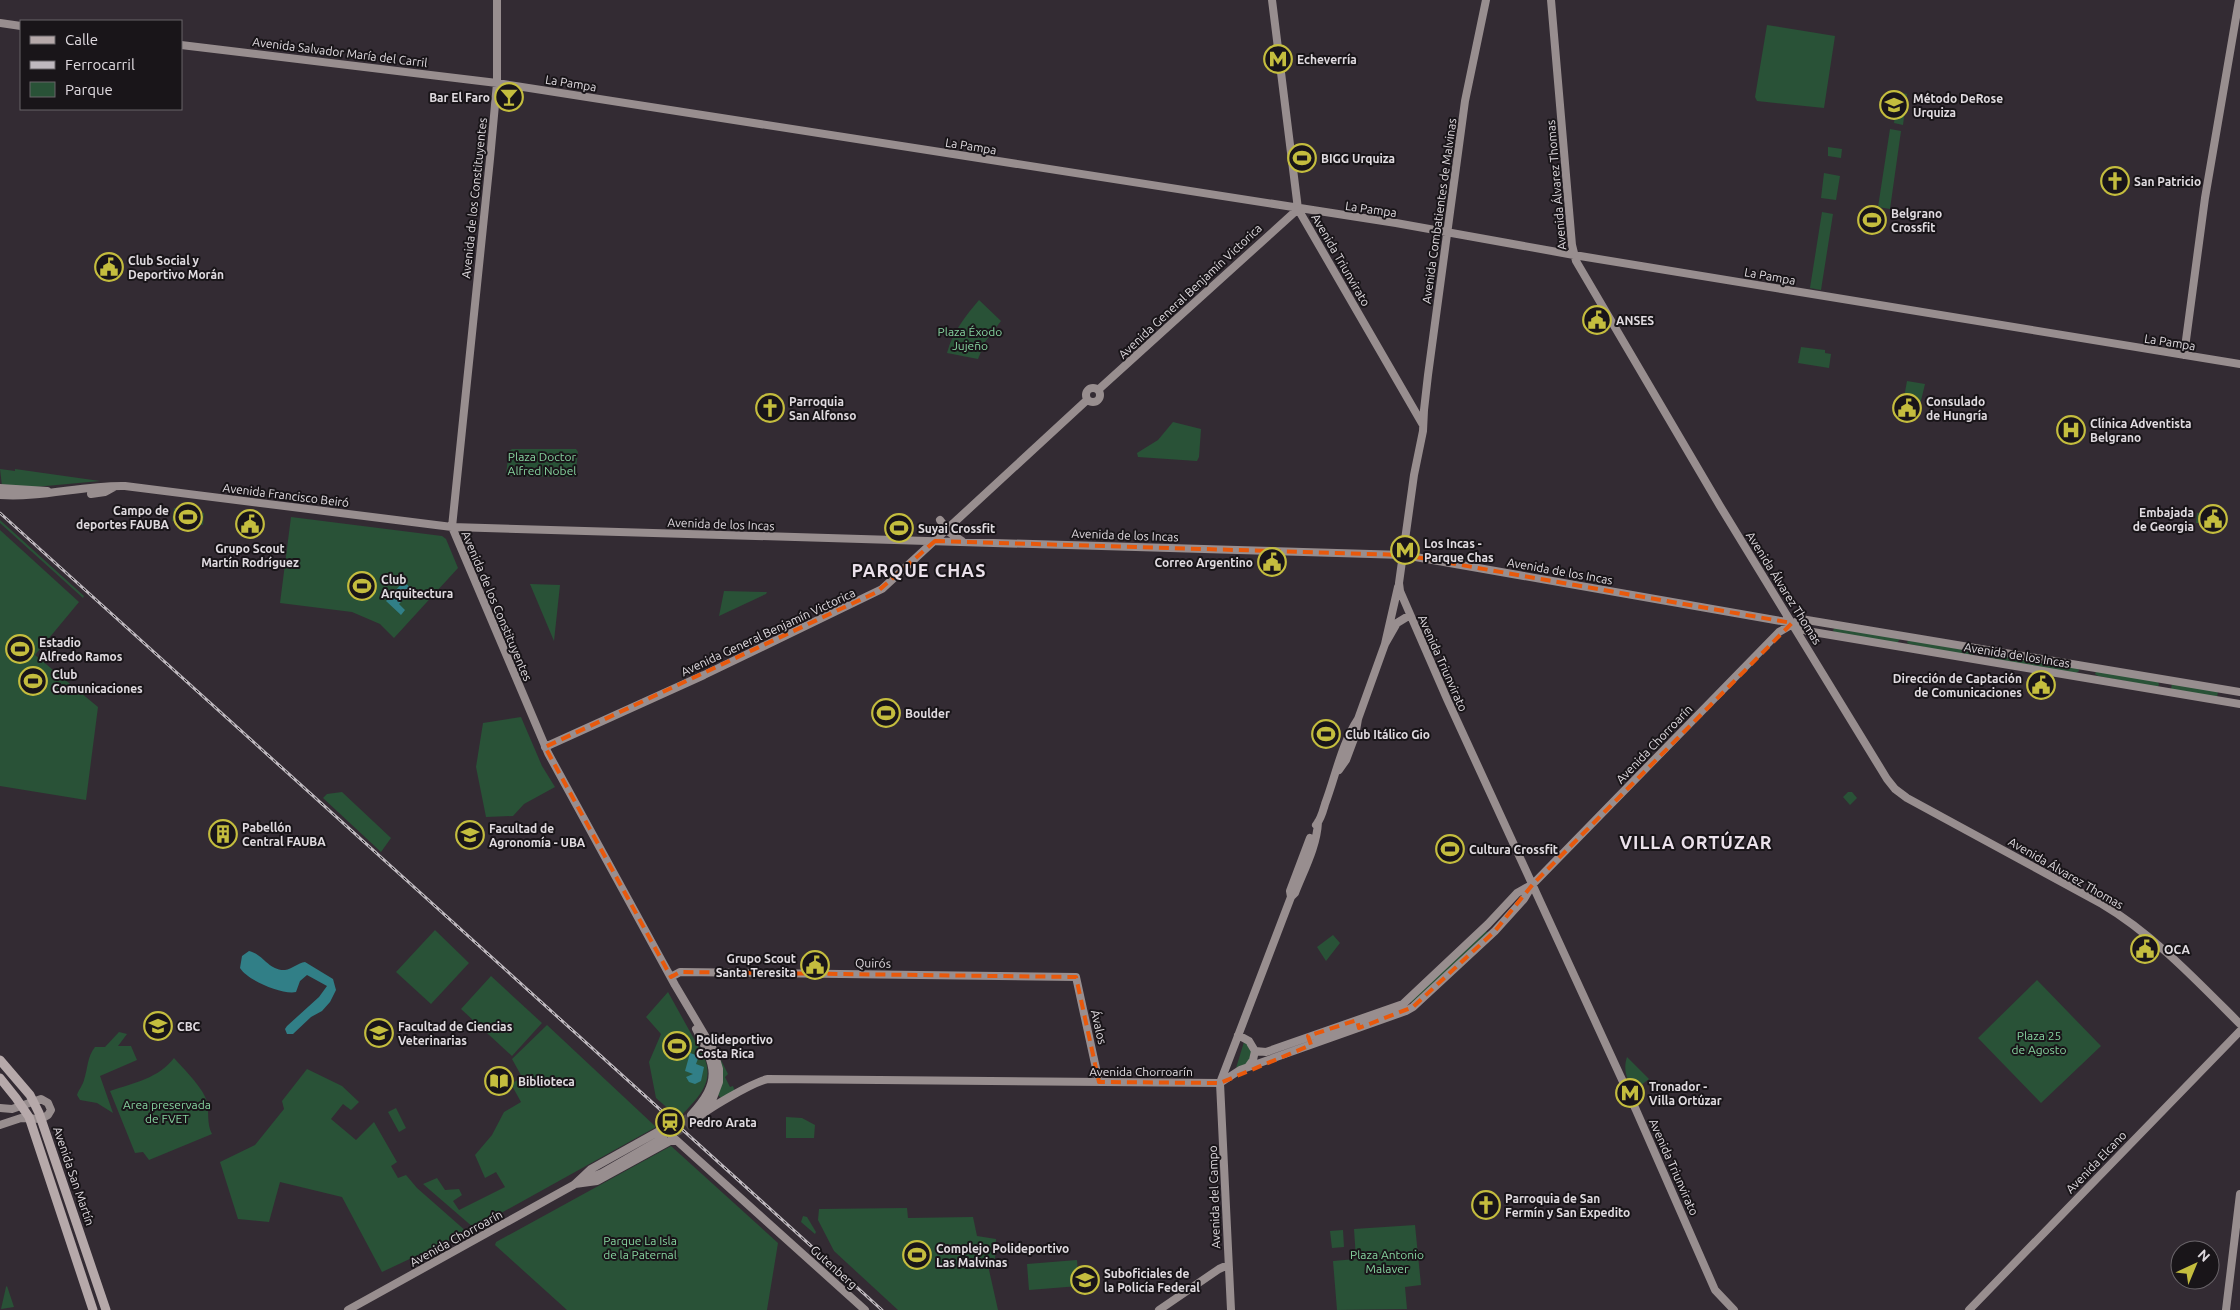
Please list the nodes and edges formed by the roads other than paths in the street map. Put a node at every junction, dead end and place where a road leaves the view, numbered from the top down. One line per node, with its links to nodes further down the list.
1 (497, 0): 9 (main road, Avenida de los Constituyentes)
2 (1272, 0): 10 (main road, Avenida Triunvirato)
3 (1486, 0): 11 (main road, Avenida Combatientes de Malvinas)
4 (1551, 0): 12 (main road, Avenida Álvarez Thomas)
5 (2239, 0): 13 (main road)
6 (0, 24): 7 (main road)
7 (20, 26)
8 (182, 45): 9 (main road, Avenida Salvador María del Carril)
9 (497, 83): 10 (main road, La Pampa); 22 (main road, Avenida de los Constituyentes)
10 (1298, 209): 11 (main road, La Pampa); 15 (main road, Avenida Triunvirato); 23 (main road, Avenida General Benjamín Victorica)
11 (1447, 233): 12 (main road, La Pampa); 15 (main road, Avenida Combatientes de Malvinas)
12 (1574, 256): 13 (main road, La Pampa); 31 (main road, Avenida Álvarez Thomas)
13 (2184, 355): 14 (main road, La Pampa)
14 (2240, 365)
15 (1423, 426): 27 (main road, Avenida Triunvirato)
16 (116, 486): 18 (main road, Avenida Francisco Beiró); 19 (main road); 22 (main road, Avenida Francisco Beiró)
17 (0, 488): 18 (main road)
18 (61, 492): 20 (main road)
19 (91, 494)
20 (0, 495)
21 (940, 520): 23 (main road)
22 (452, 527): 24 (main road, Avenida de los Incas); 35 (main road, Avenida de los Constituyentes)
23 (947, 529): 25 (main road, Avenida General Benjamín Victorica); 26 (main road)
24 (913, 541): 25 (main road, Avenida de los Incas); 28 (main road)
25 (934, 541): 26 (main road, Avenida de los Incas); 28 (main road, Avenida General Benjamín Victorica)
26 (962, 542): 27 (main road, Avenida de los Incas)
27 (1404, 555): 29 (main road, Avenida Triunvirato); 31 (main road, Avenida de los Incas)
28 (918, 556): 35 (main road, Avenida General Benjamín Victorica)
29 (1399, 583): 30 (main road, Avenida Triunvirato); 32 (main road)
30 (1410, 615): 32 (main road); 36 (main road, Avenida Triunvirato)
31 (1792, 623): 33 (main road, Avenida de los Incas); 34 (main road, Avenida de los Incas); 36 (main road, Avenida Chorroarín); 40 (main road, Avenida Álvarez Thomas)
32 (1385, 644): 42 (main road)
33 (2240, 692)
34 (2240, 704)
35 (545, 747): 37 (main road, Avenida de los Constituyentes)
36 (1533, 884): 39 (main road, Avenida Chorroarín); 69 (main road, Avenida Triunvirato)
37 (671, 976): 38 (main road, Quirós); 55 (main road, Avenida de los Constituyentes)
38 (1076, 977): 49 (main road, Ávalos)
39 (1358, 1024): 43 (main road, Avenida Chorroarín); 44 (main road, Avenida Chorroarín)
40 (2240, 1024)
41 (2240, 1031): 70 (main road, Avenida Elcano)
42 (1238, 1036): 45 (main road); 50 (main road)
43 (1308, 1036): 44 (main road); 45 (main road, Avenida Chorroarín)
44 (1311, 1045): 47 (main road, Avenida Chorroarín)
45 (1255, 1051): 47 (main road)
46 (0, 1060): 51 (main road, Avenida San Martín)
47 (1246, 1068): 50 (main road, Avenida Chorroarín)
48 (0, 1078): 52 (main road, Avenida San Martín)
49 (1099, 1082): 50 (main road, Avenida Chorroarín); 55 (main road, Avenida Chorroarín)
50 (1220, 1083): 62 (main road, Avenida del Campo)
51 (33, 1100): 52 (main road); 56 (main road, Avenida San Martín); 56 (main road)
52 (22, 1105): 53 (main road); 54 (main road, Avenida San Martín)
53 (3, 1108): 57 (main road)
54 (29, 1117): 56 (main road); 57 (main road); 63 (main road, Avenida San Martín)
55 (694, 1118)
56 (41, 1119): 64 (main road, Avenida San Martín)
57 (9, 1121): 58 (main road)
58 (0, 1125)
59 (668, 1137): 60 (main road, Avenida Chorroarín); 60 (main road, Avenida Chorroarín); 66 (main road, Gutenberg)
60 (575, 1184): 65 (main road, Avenida Chorroarín)
61 (2240, 1194): 71 (main road)
62 (1228, 1265): 67 (main road); 68 (main road, Avenida del Campo)
63 (93, 1310)
64 (106, 1310)
65 (348, 1310)
66 (865, 1310)
67 (1159, 1310)
68 (1231, 1310)
69 (1734, 1310)
70 (1969, 1310)
71 (2226, 1310)

